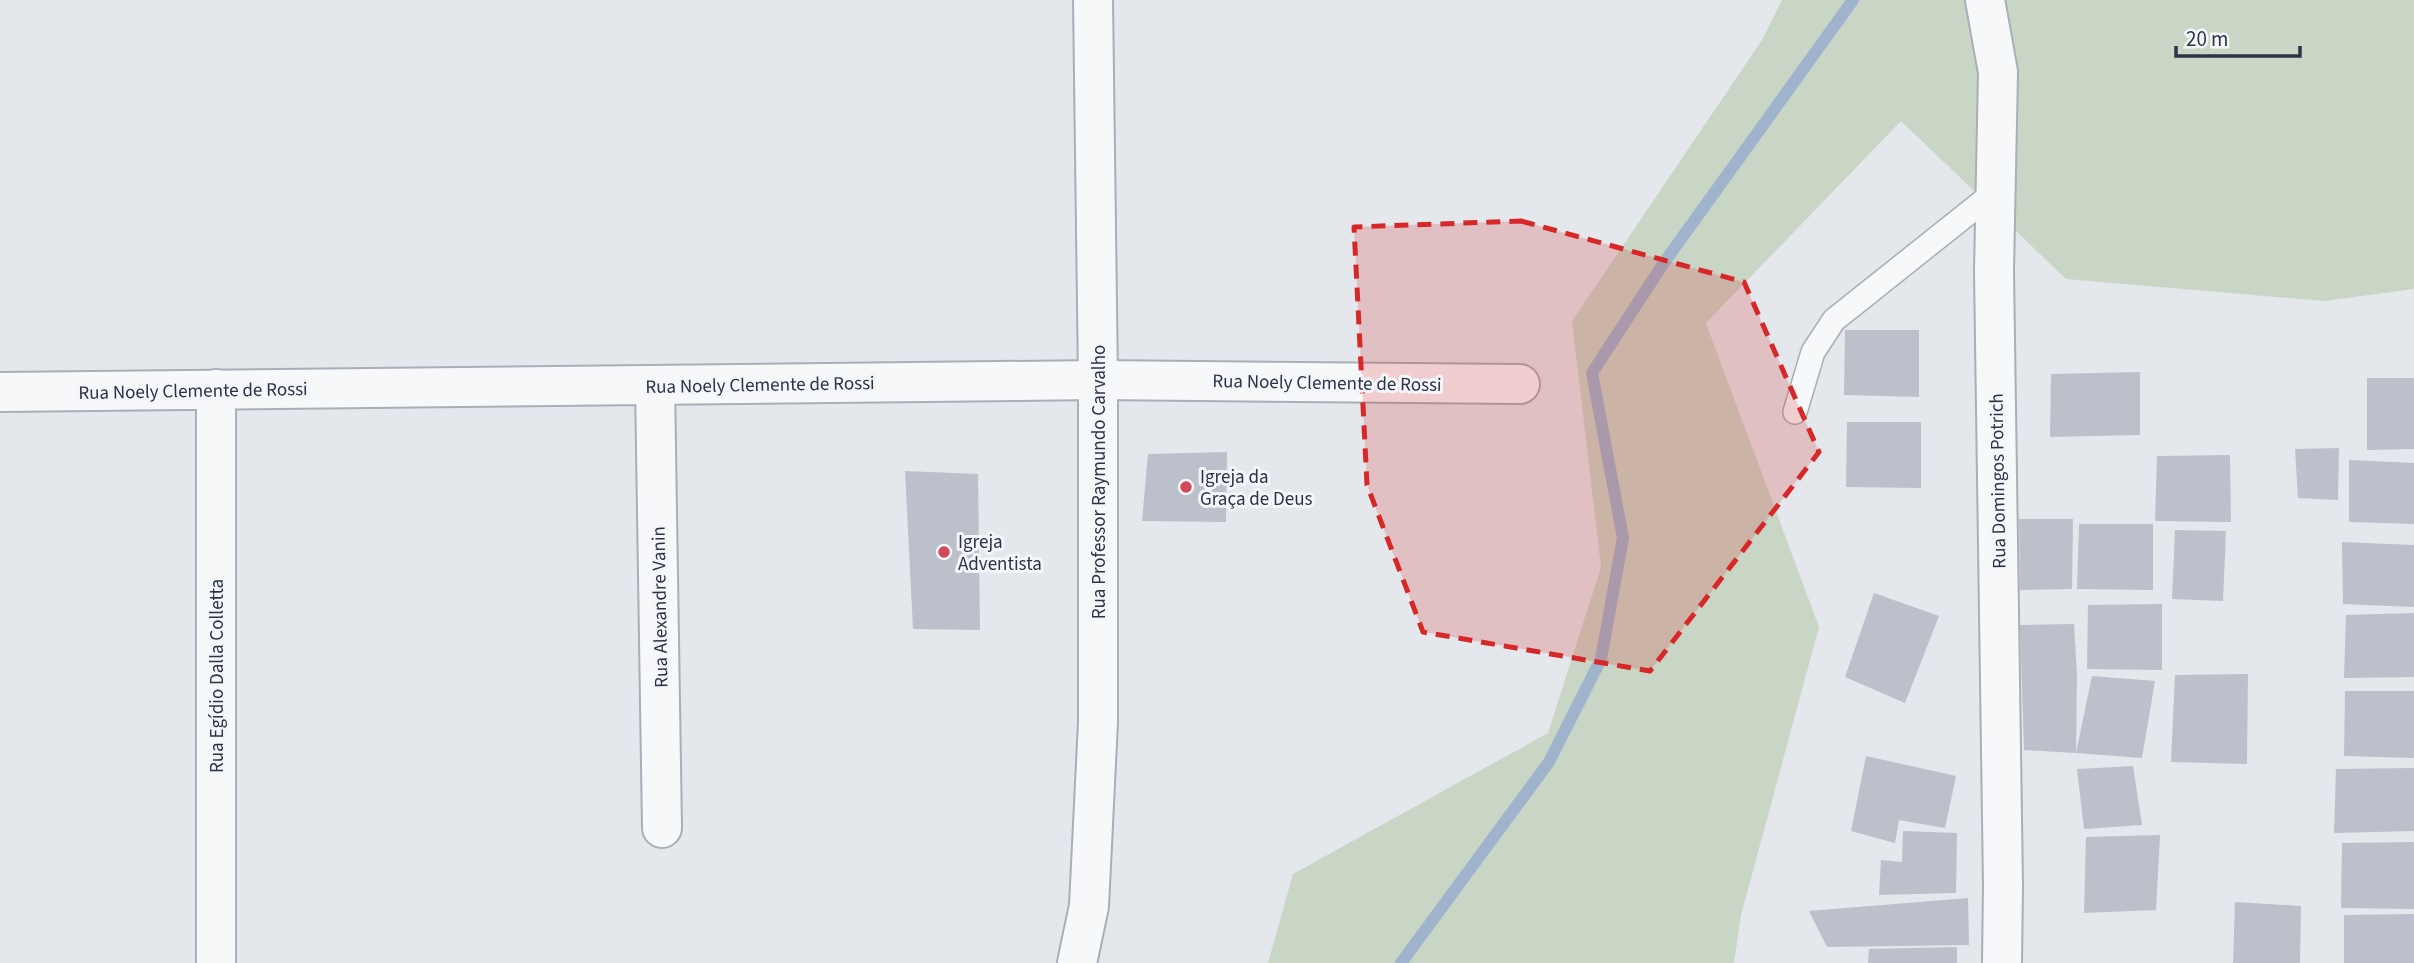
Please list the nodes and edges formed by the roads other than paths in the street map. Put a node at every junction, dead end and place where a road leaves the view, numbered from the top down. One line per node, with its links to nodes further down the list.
1 (1093, 0): 4 (street, Rua Professor Raymundo Carvalho)
2 (1985, 0): 3 (street, Rua Domingos Potrich)
3 (1996, 191): 9 (lane); 13 (street, Rua Domingos Potrich)
4 (1098, 380): 5 (street, Rua Noely Clemente de Rossi); 6 (street, Rua Noely Clemente de Rossi); 12 (street, Rua Professor Raymundo Carvalho)
5 (1520, 384)
6 (655, 385): 7 (street, Rua Noely Clemente de Rossi); 10 (street, Rua Alexandre Vanin)
7 (216, 390): 8 (street, Rua Noely Clemente de Rossi); 11 (street, Rua Egídio Dalla Colletta)
8 (0, 391)
9 (1795, 412)
10 (662, 828)
11 (216, 963)
12 (1077, 963)
13 (2002, 963)

